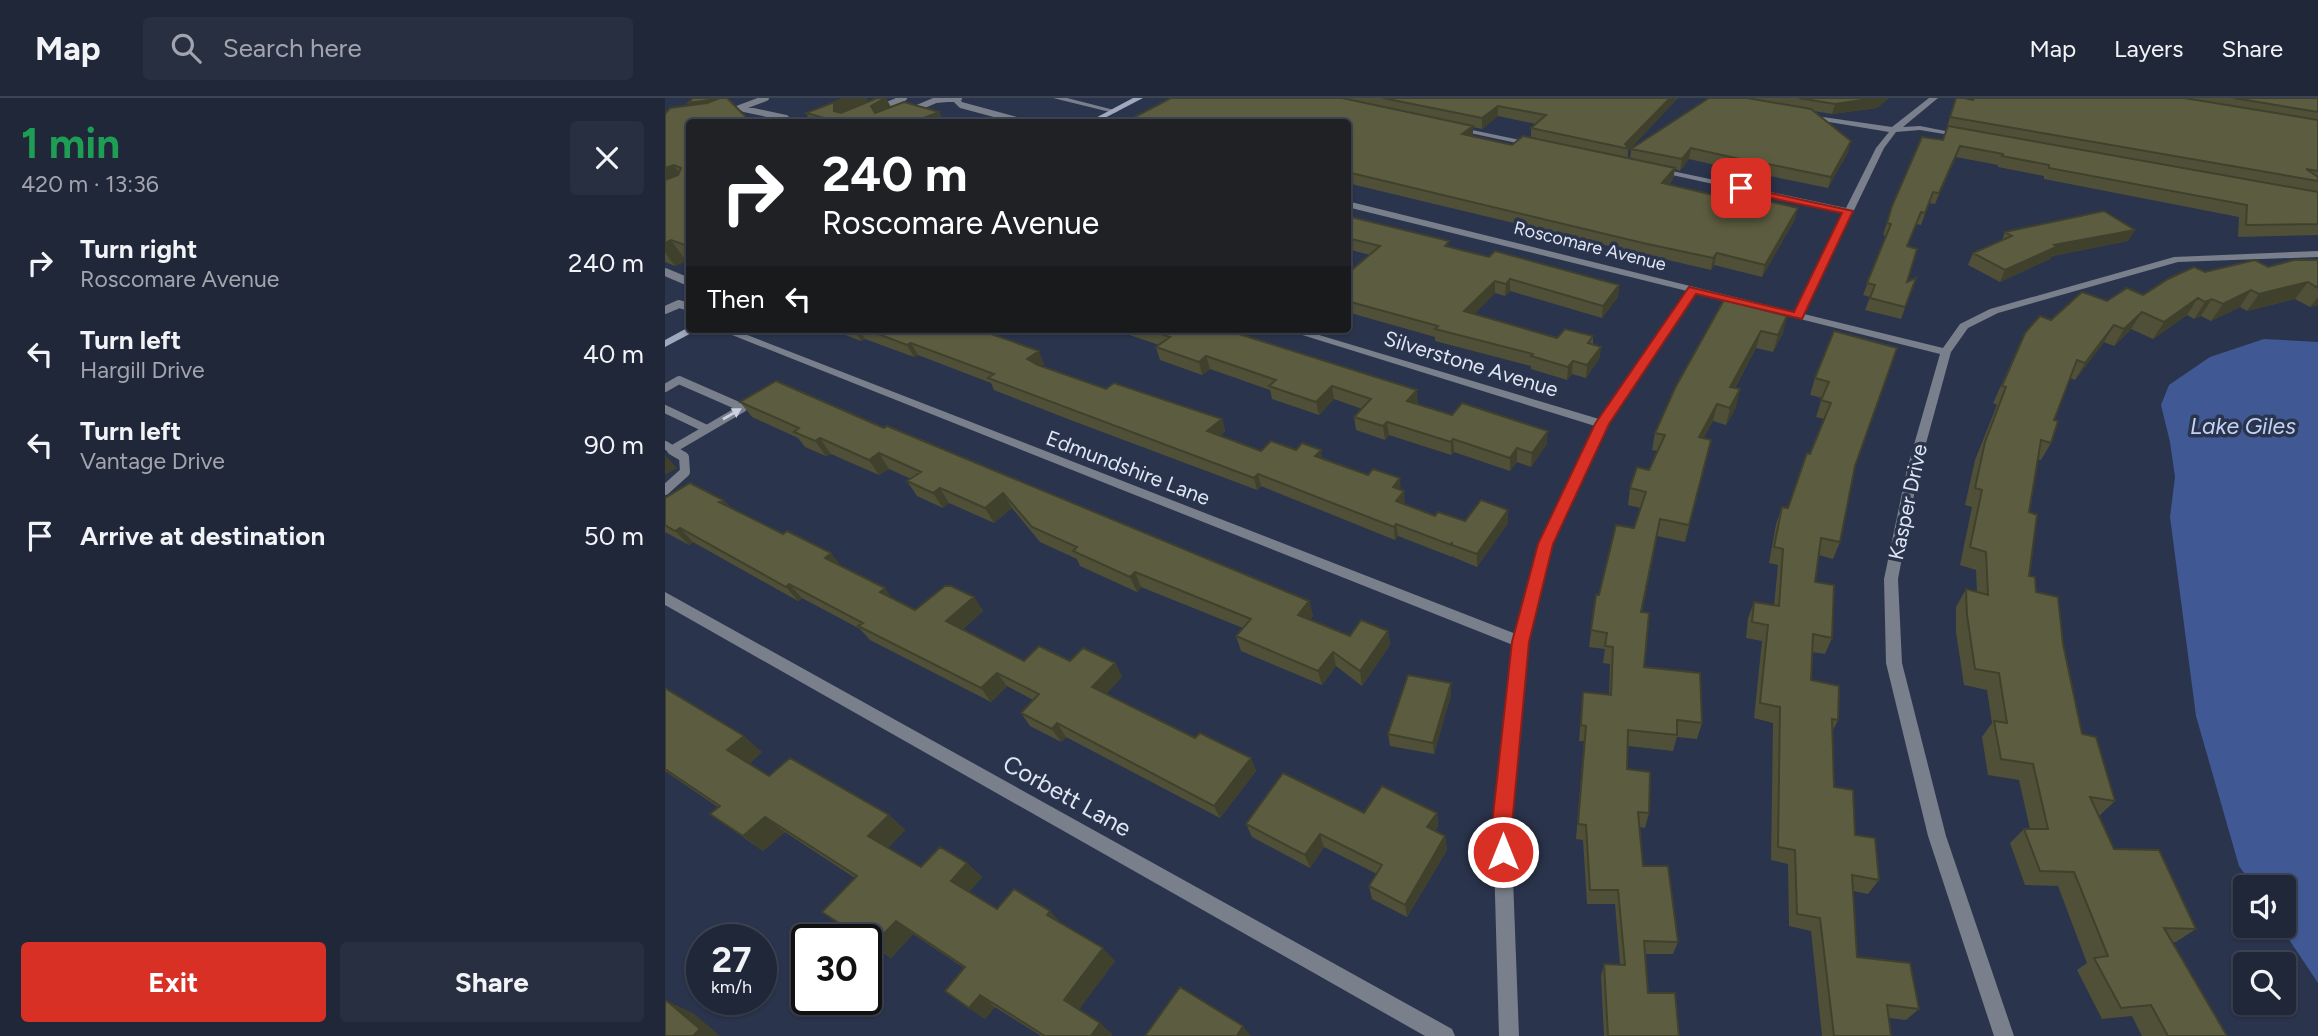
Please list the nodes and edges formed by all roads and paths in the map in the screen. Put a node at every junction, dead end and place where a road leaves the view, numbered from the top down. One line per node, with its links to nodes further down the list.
1 (766, 98): 7 (lane)
2 (904, 98): 9 (lane)
3 (1057, 98): 8 (street)
4 (1139, 98): 8 (street)
5 (1934, 98): 17 (street)
6 (958, 99): 13 (lane); 14 (lane)
7 (744, 109): 10 (lane); 12 (lane)
8 (1114, 111): 15 (street)
9 (869, 113)
10 (722, 114)
11 (1791, 114): 17 (street)
12 (786, 118)
13 (891, 119)
14 (1020, 119)
15 (1098, 119)
16 (1445, 126): 19 (street)
17 (1894, 130): 18 (street); 22 (street)
18 (1974, 138)
19 (1540, 146)
20 (1647, 169): 22 (street)
21 (1351, 205): 26 (street, Roscomare Avenue)
22 (1848, 211): 29 (street)
23 (2318, 254): 34 (street, Kasper Drive)
24 (665, 272): 25 (lane)
25 (686, 281)
26 (1693, 289): 29 (street, Roscomare Avenue); 37 (street)
27 (686, 306): 28 (lane)
28 (665, 310)
29 (1798, 316): 34 (street, Roscomare Avenue)
30 (686, 333): 33 (street)
31 (732, 333): 42 (street, Edmundshire Lane)
32 (1301, 333): 37 (street, Silverstone Avenue)
33 (665, 344)
34 (1945, 352): 45 (street, Kasper Drive)
35 (665, 387): 38 (lane, one-way to 35)
36 (665, 410): 38 (lane)
37 (1602, 424): 42 (street)
38 (707, 429): 39 (lane)
39 (669, 447): 40 (lane)
40 (665, 490)
41 (665, 598): 43 (street, Corbett Lane)
42 (1521, 642): 44 (street)
43 (1445, 1036)
44 (1509, 1036)
45 (2004, 1036)

